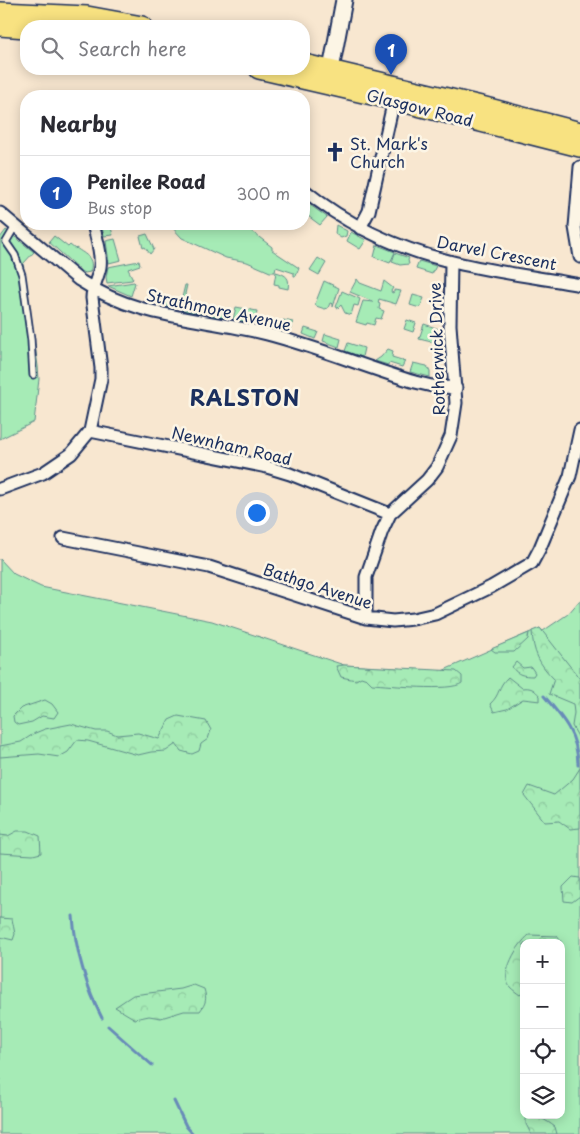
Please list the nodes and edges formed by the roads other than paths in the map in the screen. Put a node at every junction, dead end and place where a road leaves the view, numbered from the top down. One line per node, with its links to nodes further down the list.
1 (344, 0): 7 (street)
2 (0, 19): 3 (main road); 4 (main road)
3 (109, 20)
4 (20, 26)
5 (310, 67): 7 (main road, Glasgow Road)
6 (306, 75): 7 (main road, Glasgow Road)
7 (330, 78): 8 (main road, Glasgow Road)
8 (395, 93): 9 (main road, Glasgow Road); 17 (street)
9 (479, 114): 10 (main road, Glasgow Road); 11 (main road, Glasgow Road)
10 (580, 132)
11 (580, 147)
12 (580, 167): 20 (street, Darvel Crescent)
13 (310, 194): 17 (street, Darvel Crescent)
14 (0, 213): 15 (street, Strathmore Avenue)
15 (16, 224): 16 (street, Strathmore Avenue); 24 (lane)
16 (20, 228)
17 (360, 228): 21 (street, Darvel Crescent)
18 (23, 230): 23 (street, Strathmore Avenue)
19 (93, 230): 23 (street)
20 (580, 257)
21 (451, 262): 22 (street, Darvel Crescent); 25 (street, Rotherwick Drive)
22 (580, 285)
23 (92, 288): 25 (street, Strathmore Avenue); 27 (street)
24 (33, 374)
25 (456, 388): 29 (street, Rotherwick Drive)
26 (580, 430): 31 (street, Bathgo Avenue)
27 (90, 431): 28 (street); 29 (street, Newnham Road)
28 (0, 490)
29 (390, 514): 31 (street, Rotherwick Drive)
30 (63, 538): 31 (street, Bathgo Avenue)
31 (366, 618)

